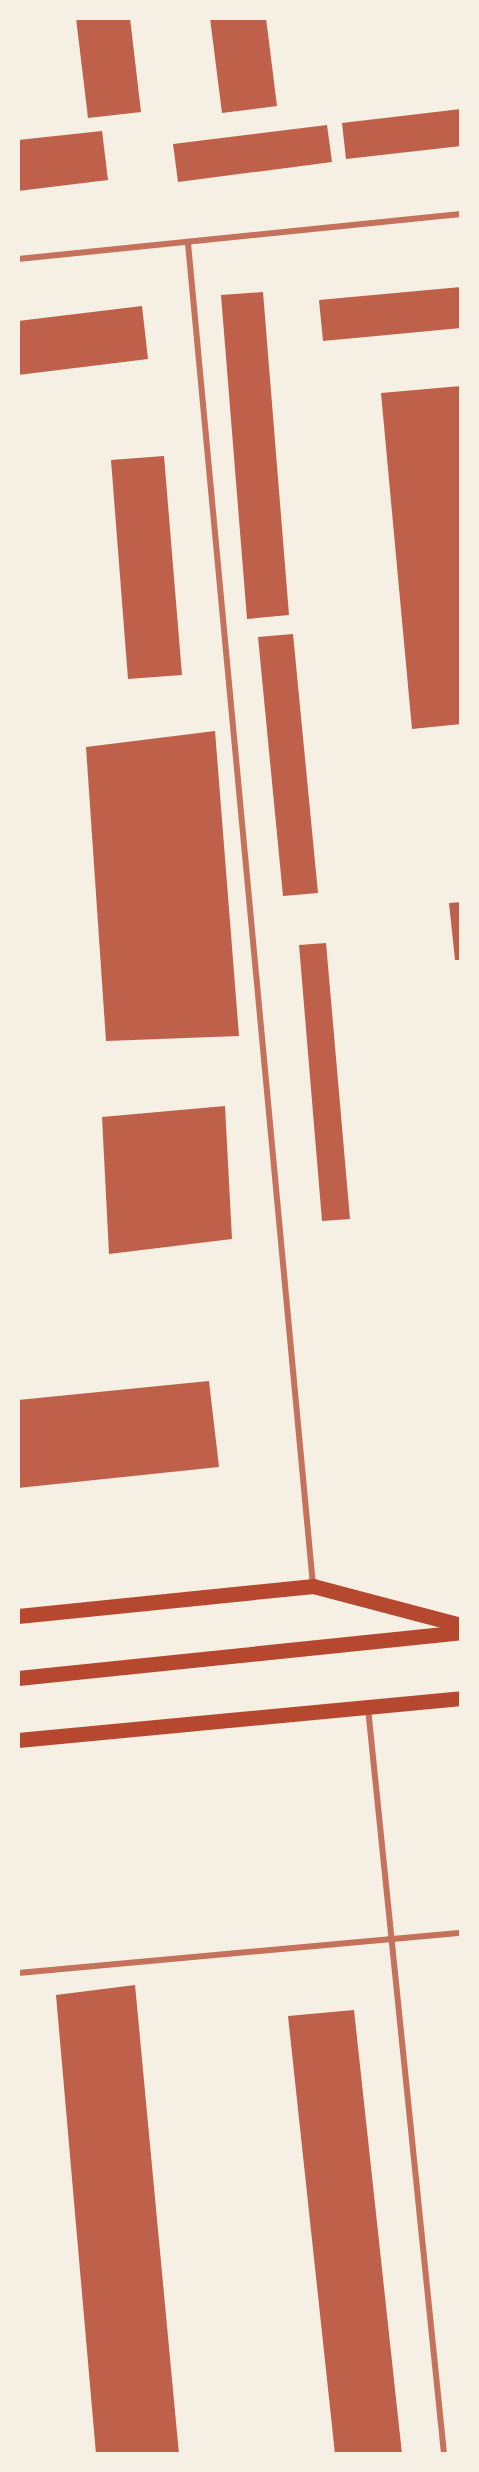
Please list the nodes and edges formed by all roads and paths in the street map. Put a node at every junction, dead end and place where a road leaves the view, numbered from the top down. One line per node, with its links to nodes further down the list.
1 (461, 214): 2 (street)
2 (188, 243): 3 (street); 4 (street)
3 (18, 259)
4 (313, 1586): 5 (main road); 6 (main road)
5 (18, 1616)
6 (461, 1625)
7 (461, 1632): 8 (main road)
8 (18, 1678)
9 (461, 1698): 10 (main road)
10 (368, 1707): 11 (main road); 13 (street)
11 (18, 1740)
12 (461, 1933): 13 (street)
13 (394, 1941): 14 (street); 15 (street)
14 (18, 1973)
15 (444, 2454)

